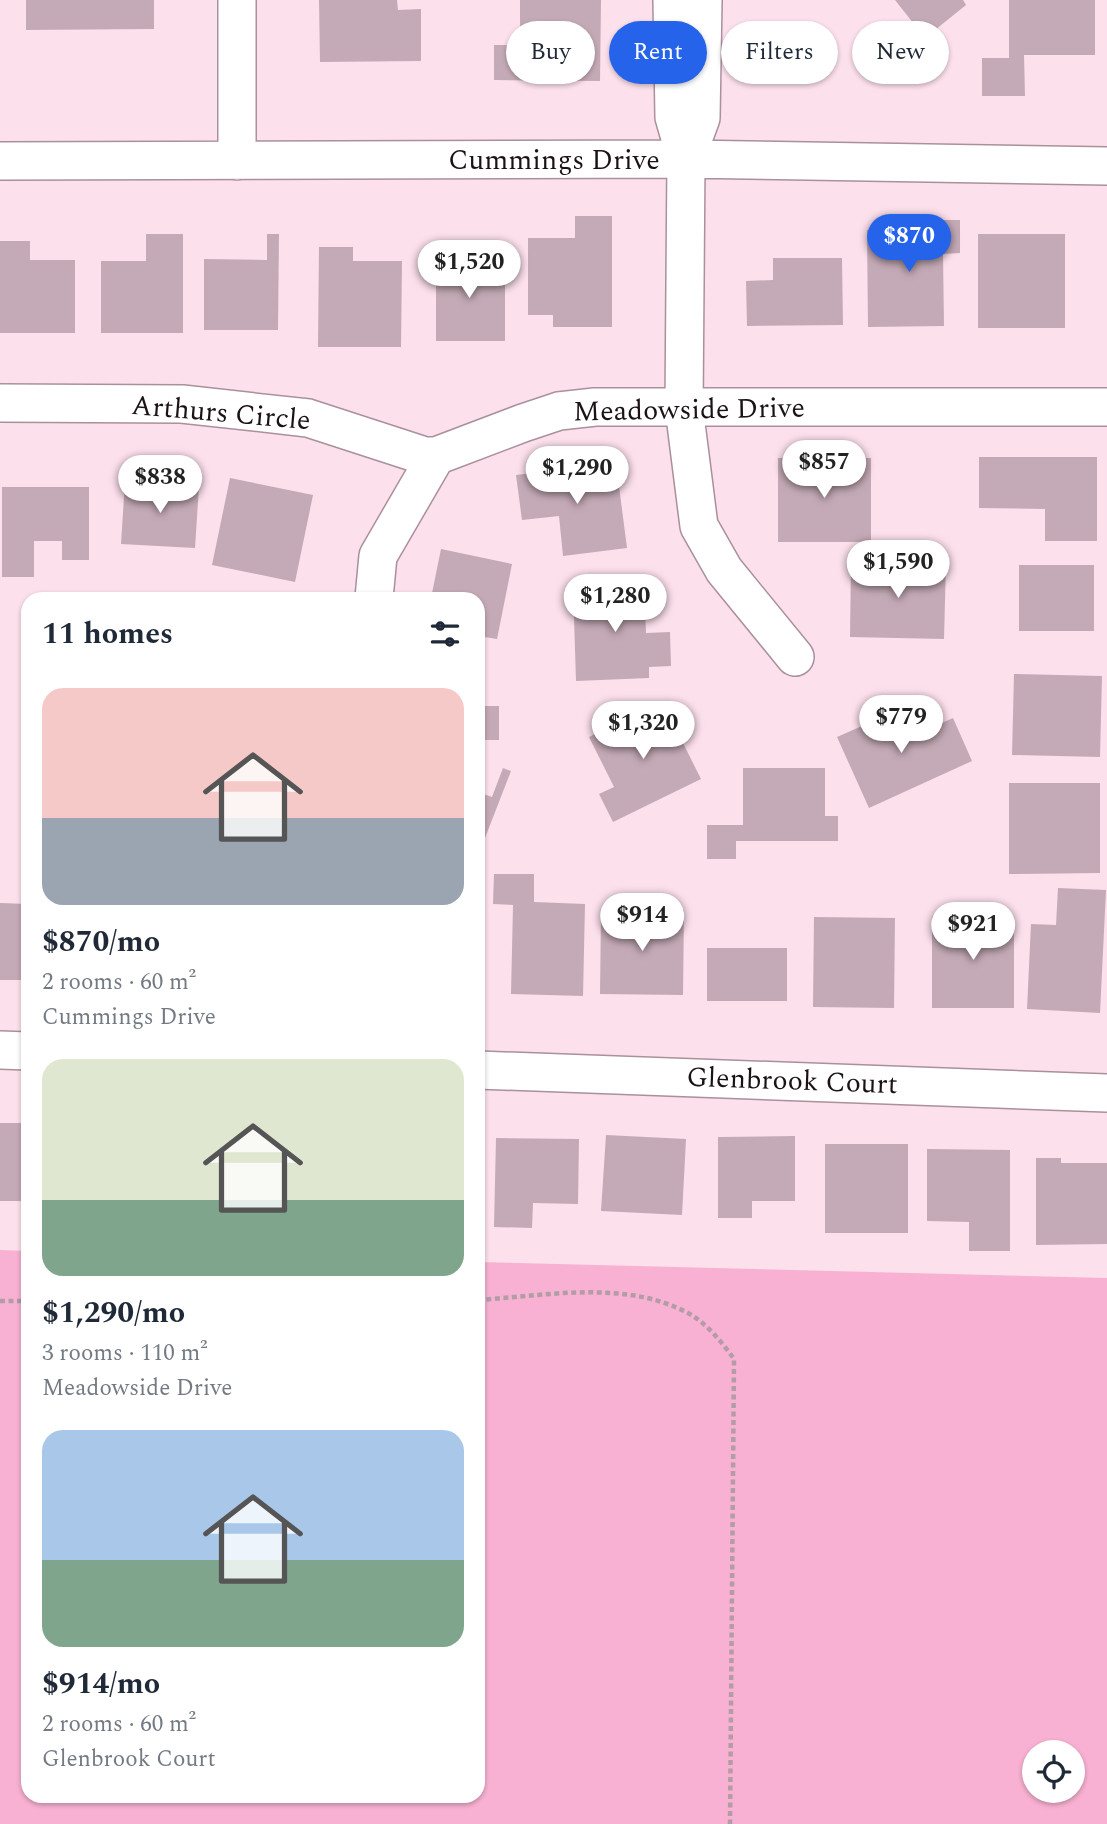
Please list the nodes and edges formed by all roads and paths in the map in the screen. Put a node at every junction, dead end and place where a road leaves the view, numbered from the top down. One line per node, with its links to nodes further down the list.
1 (237, 0): 6 (street)
2 (673, 0): 4 (street)
3 (703, 0): 4 (street)
4 (686, 159): 6 (street, Cummings Drive); 7 (street, Cummings Drive); 10 (street)
5 (0, 161): 6 (street, Cummings Drive)
6 (237, 161)
7 (1107, 166)
8 (0, 403): 11 (street, Arthurs Circle)
9 (1107, 407): 10 (street, Meadowside Drive)
10 (684, 408): 11 (street, Meadowside Drive); 13 (street)
11 (436, 456): 12 (street)
12 (375, 592)
13 (795, 657)
14 (0, 1050): 15 (street)
15 (21, 1051)
16 (485, 1070): 17 (street, Glenbrook Court)
17 (1107, 1093)
18 (0, 1300): 20 (path)
19 (485, 1300): 21 (path)
20 (21, 1301)
21 (730, 1824)

